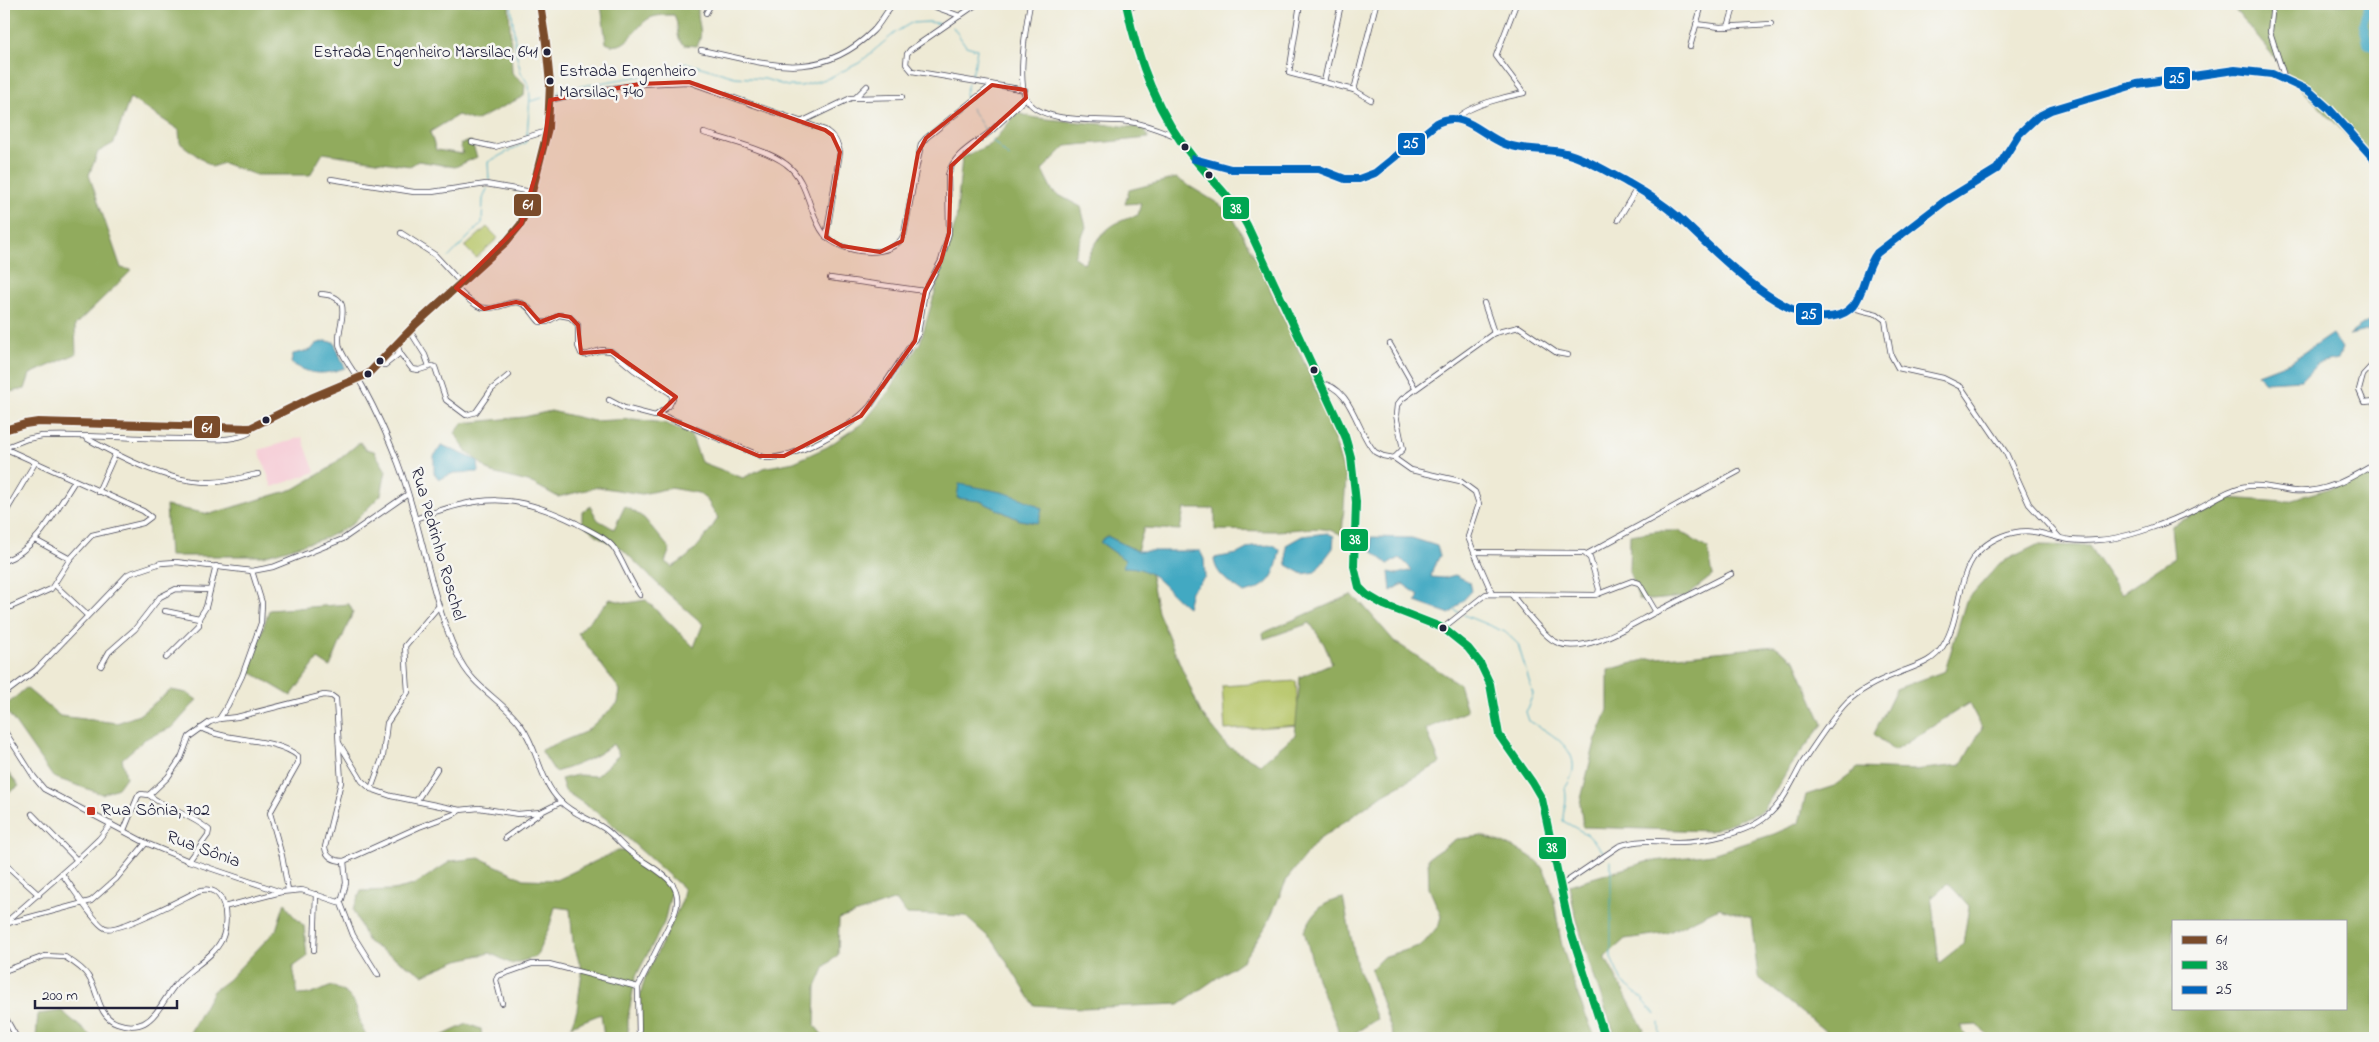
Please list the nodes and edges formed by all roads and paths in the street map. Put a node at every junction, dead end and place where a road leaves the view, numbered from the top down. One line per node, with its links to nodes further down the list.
1 (540, 4): 32 (main road)
2 (711, 4): 16 (street)
3 (893, 4): 22 (street)
4 (927, 4): 17 (street)
5 (977, 4): 17 (street)
6 (1030, 4): 27 (street)
7 (1136, 4): 15 (street)
8 (1300, 4): 24 (street)
9 (1341, 4): 24 (street)
10 (1376, 4): 28 (street)
11 (1516, 4): 34 (street)
12 (1702, 4): 18 (street)
13 (1735, 4): 20 (street)
14 (2273, 4): 23 (street)
15 (1127, 7): 38 (main road)
16 (706, 13)
17 (960, 16): 25 (street)
18 (1696, 24): 20 (street); 21 (street)
19 (1771, 24): 20 (street)
20 (1728, 27)
21 (1690, 47)
22 (700, 50)
23 (2285, 79): 41 (street); 53 (street)
24 (1324, 82): 28 (street)
25 (992, 85): 27 (street); 47 (street)
26 (867, 86): 29 (street)
27 (1025, 90): 31 (street)
28 (1354, 90): 33 (street)
29 (855, 97): 30 (street); 35 (street)
30 (902, 97)
31 (1026, 98): 38 (street); 50 (street)
32 (550, 100): 35 (street); 36 (main road)
33 (1371, 100)
34 (1457, 119): 40 (street); 43 (street)
35 (801, 122): 47 (street)
36 (547, 132): 39 (street); 44 (main road)
37 (704, 133): 47 (street)
38 (1178, 137): 40 (main road)
39 (472, 142)
40 (1194, 159): 65 (main road)
41 (2375, 160)
42 (331, 178): 44 (street)
43 (1637, 188): 45 (street); 53 (street)
44 (532, 192): 49 (main road)
45 (1618, 220)
46 (400, 233): 49 (street)
47 (826, 236)
48 (830, 278): 50 (street)
49 (459, 286): 54 (main road); 69 (street)
50 (925, 291): 69 (street)
51 (321, 294): 64 (street, Rua Pedrinho Roschel)
52 (1484, 303): 55 (street)
53 (1852, 308): 85 (street)
54 (410, 331): 56 (main road); 62 (street)
55 (1494, 333): 59 (street); 66 (street)
56 (397, 343): 58 (street); 61 (main road)
57 (1390, 344): 66 (street)
58 (400, 353): 61 (street); 62 (street)
59 (1568, 355)
60 (2375, 362): 68 (street)
61 (376, 365): 64 (main road)
62 (429, 366): 63 (street)
63 (508, 375)
64 (359, 380): 70 (main road); 82 (street, Rua Pedrinho Roschel)
65 (1320, 383): 75 (street); 106 (main road)
66 (1414, 388): 75 (street)
67 (609, 400): 69 (street)
68 (2375, 401)
69 (659, 414)
70 (250, 428): 71 (main road); 72 (street)
71 (4, 430)
72 (84, 437): 73 (street); 74 (street)
73 (4, 448): 76 (street)
74 (114, 454): 79 (street); 81 (street)
75 (1394, 458): 87 (street)
76 (35, 463): 80 (street); 83 (street)
77 (2375, 464): 85 (street)
78 (1739, 471): 88 (street)
79 (258, 474)
80 (75, 481): 81 (street); 86 (street)
81 (98, 492): 89 (street)
82 (408, 494): 84 (street, Rua Pedrinho Roschel); 92 (street)
83 (4, 515)
84 (415, 519): 99 (street); 100 (street, Rua Pedrinho Roschel)
85 (2060, 538): 131 (street)
86 (35, 540): 89 (street); 90 (street)
87 (1474, 552): 88 (street); 96 (street)
88 (1587, 554): 98 (street)
89 (70, 559): 94 (street)
90 (4, 561)
91 (216, 566): 92 (street); 95 (street); 104 (street)
92 (252, 571): 110 (street)
93 (1731, 574): 103 (street)
94 (55, 585): 101 (street); 104 (street)
95 (210, 590): 105 (street); 108 (street)
96 (1492, 593): 97 (street); 106 (street)
97 (1511, 594): 98 (street); 103 (street)
98 (1598, 594): 103 (street)
99 (640, 595)
100 (438, 607): 115 (street); 118 (street, Rua Pedrinho Roschel)
101 (4, 610)
102 (165, 611): 105 (street)
103 (1656, 612)
104 (88, 615): 109 (street)
105 (199, 618): 107 (street)
106 (1443, 628): 131 (main road)
107 (166, 658)
108 (102, 666)
109 (4, 694)
110 (219, 719): 111 (street); 113 (street)
111 (202, 728): 116 (street); 132 (street)
112 (4, 730): 122 (street, Rua Sônia)
113 (338, 742): 115 (street); 127 (street)
114 (437, 769): 117 (street)
115 (372, 789): 117 (street)
116 (149, 795): 123 (street); 128 (street)
117 (417, 800): 119 (street)
118 (561, 802): 120 (street); 143 (street, Rua Pedrinho Roschel)
119 (460, 810): 120 (street); 127 (street)
120 (541, 812): 124 (street)
121 (32, 814): 126 (street)
122 (110, 824): 123 (street, Rua Sônia); 126 (street)
123 (124, 830): 125 (street, Rua Sônia)
124 (505, 838)
125 (146, 843): 128 (street, Rua Sônia); 137 (street)
126 (77, 860): 130 (street)
127 (344, 861): 136 (street)
128 (189, 862): 133 (street, Rua Sônia)
129 (4, 863): 135 (street)
130 (62, 874): 135 (street); 137 (street)
131 (1560, 886): 148 (main road)
132 (288, 890): 133 (street); 134 (street)
133 (281, 892): 138 (street)
134 (316, 894): 136 (street); 140 (street)
135 (39, 895): 139 (street)
136 (340, 901): 142 (street)
137 (85, 904): 138 (street); 139 (street)
138 (224, 907): 141 (street)
139 (5, 923)
140 (314, 950)
141 (4, 971)
142 (378, 975)
143 (638, 987): 144 (street); 147 (street, Rua Pedrinho Roschel)
144 (502, 1003)
145 (4, 1015): 146 (street)
146 (17, 1038)
147 (638, 1038)
148 (1605, 1038)

